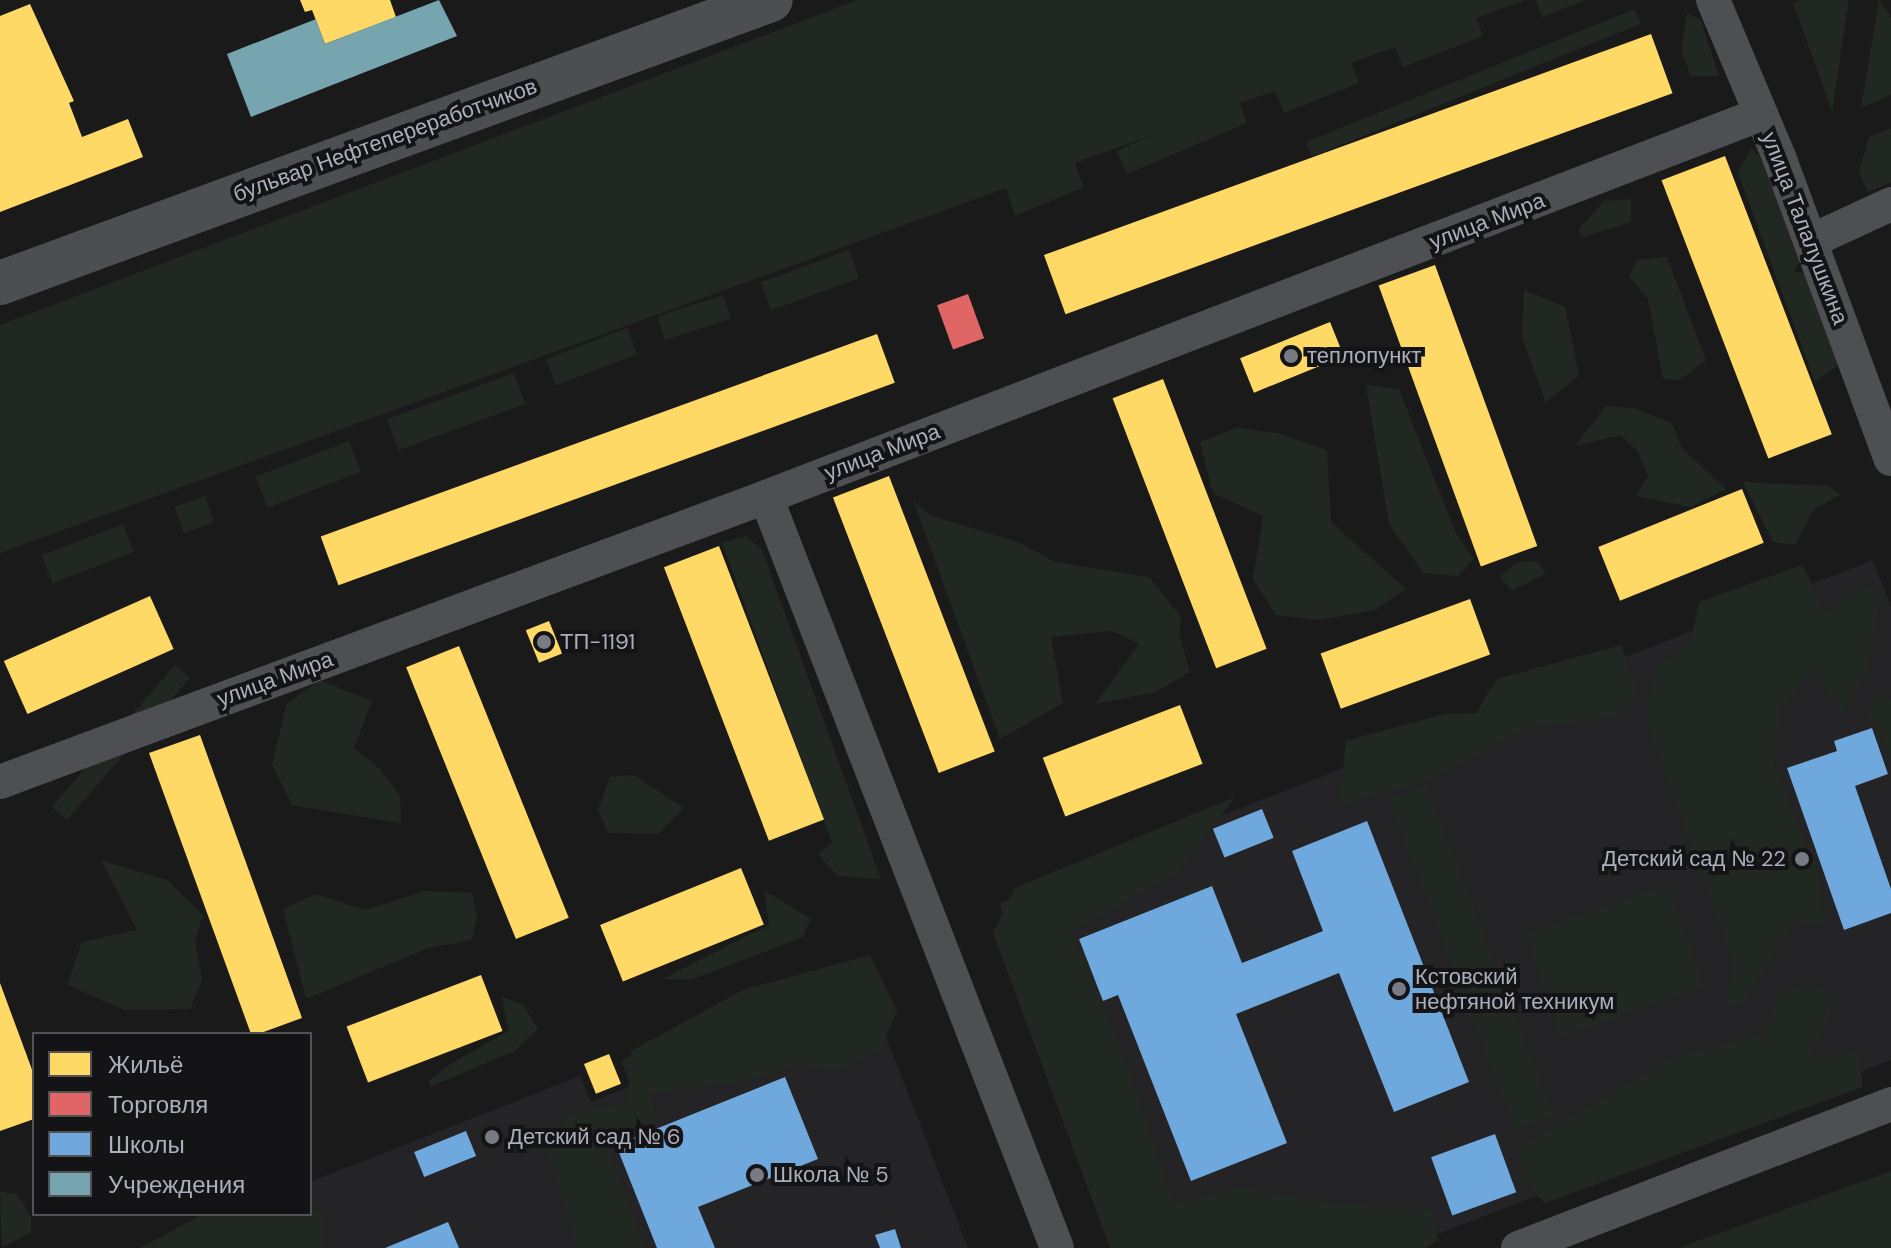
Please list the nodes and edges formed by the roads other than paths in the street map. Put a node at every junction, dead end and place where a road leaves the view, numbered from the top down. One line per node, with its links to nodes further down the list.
1 (771, 0): 6 (street, бульвар Нефтепереработчиков)
2 (1713, 0): 3 (street, улица Талалушкина)
3 (1761, 114): 5 (street, улица Талалушкина); 8 (street, улица Мира)
4 (1891, 204): 5 (street)
5 (1811, 241): 7 (street, улица Талалушкина)
6 (0, 283)
7 (1891, 459)
8 (766, 497): 9 (street, улица Мира); 11 (street)
9 (0, 782)
10 (1891, 1104): 12 (street)
11 (1057, 1248)
12 (1518, 1248)

